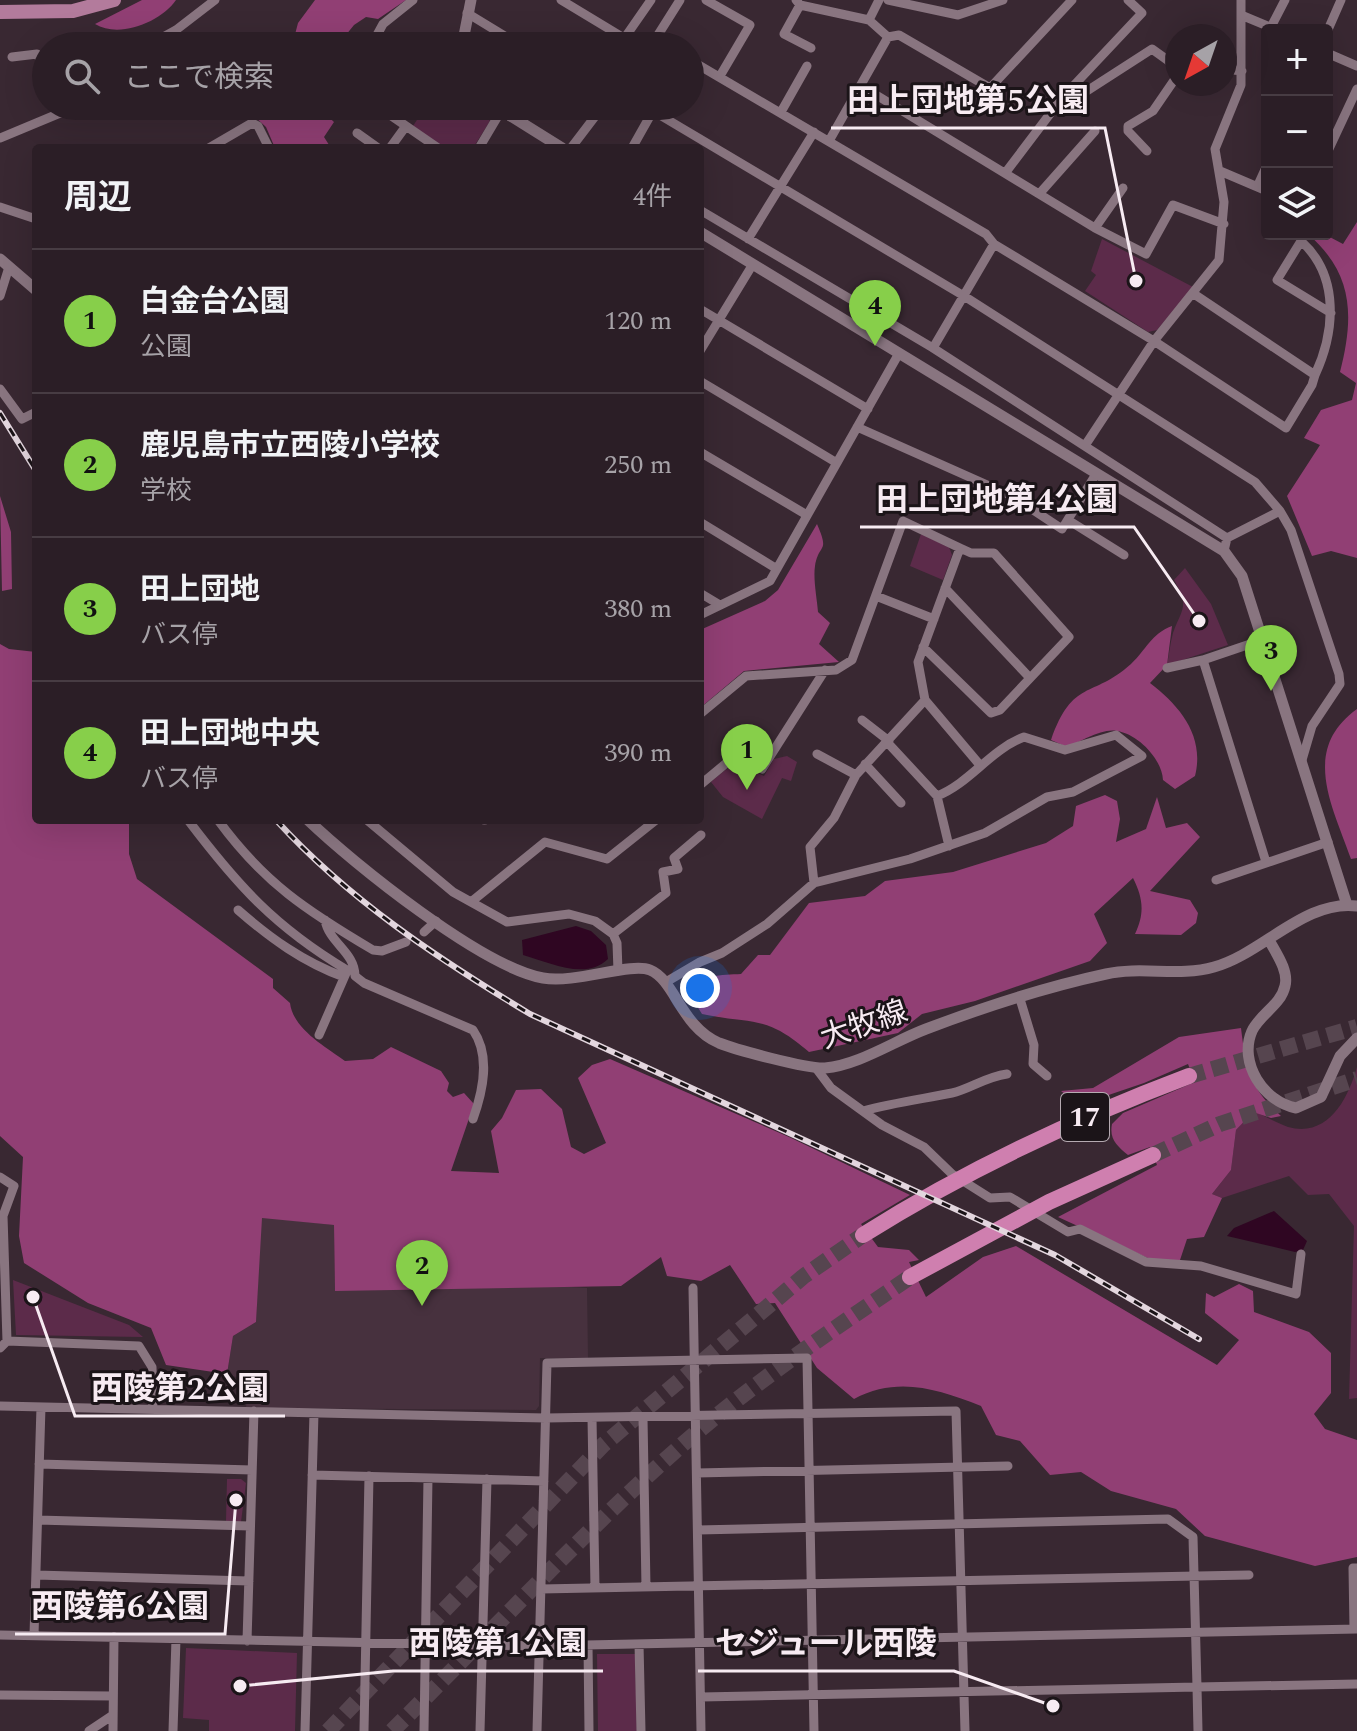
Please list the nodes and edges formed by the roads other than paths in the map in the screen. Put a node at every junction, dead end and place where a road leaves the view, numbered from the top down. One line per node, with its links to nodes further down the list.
1 (114, 0): 18 (main road)
2 (215, 0): 25 (street)
3 (413, 0): 26 (street)
4 (471, 0): 19 (street)
5 (561, 0): 29 (street)
6 (651, 0): 30 (street)
7 (680, 0): 31 (street)
8 (706, 0): 43 (street)
9 (879, 0): 21 (street)
10 (888, 0): 11 (street)
11 (1003, 0)
12 (1072, 0): 32 (street)
13 (1128, 0): 47 (street)
14 (1241, 0): 20 (street)
15 (1285, 0): 23 (street)
16 (1341, 0): 24 (street)
17 (798, 2): 21 (street); 33 (street)
18 (0, 12)
19 (467, 13): 27 (street); 28 (street)
20 (1241, 15): 22 (street); 42 (street)
21 (869, 20): 32 (street)
22 (1262, 24)
23 (1276, 24)
24 (1330, 24)
25 (172, 32)
26 (379, 32)
27 (464, 32)
28 (498, 32)
29 (607, 32)
30 (629, 32)
31 (660, 32)
32 (888, 37): 44 (street)
33 (811, 48)
34 (32, 55): 36 (street)
35 (1333, 56): 39 (street)
36 (12, 57)
37 (1165, 58): 47 (street)
38 (807, 66): 48 (street)
39 (1357, 66)
40 (704, 67): 43 (street)
41 (1237, 70): 42 (street)
42 (1242, 71): 73 (street)
43 (720, 76): 48 (street)
44 (863, 87): 62 (street); 74 (street)
45 (1357, 89): 61 (street)
46 (1165, 94): 72 (street)
47 (1062, 98): 74 (street)
48 (781, 112): 58 (street)
49 (42, 120): 60 (street)
50 (397, 120): 56 (street)
51 (499, 120): 68 (street)
52 (521, 120): 69 (street)
53 (592, 120): 70 (street)
54 (648, 120): 71 (street)
55 (672, 120): 75 (street)
56 (406, 126): 66 (street); 67 (street)
57 (1095, 131): 78 (street)
58 (814, 132): 62 (street); 75 (street)
59 (357, 133): 65 (street)
60 (0, 138)
61 (1333, 140)
62 (829, 141): 86 (street)
63 (216, 144): 64 (street)
64 (267, 144)
65 (372, 144)
66 (393, 144)
67 (432, 144)
68 (482, 144)
69 (556, 144)
70 (574, 144)
71 (634, 144)
72 (1147, 151)
73 (1220, 171): 77 (street); 82 (street)
74 (1006, 172): 78 (street)
75 (781, 187): 85 (street); 92 (street)
76 (1123, 188): 83 (street)
77 (1261, 189)
78 (1040, 193): 83 (street)
79 (0, 207): 81 (street)
80 (704, 212): 85 (street)
81 (32, 218)
82 (1224, 224): 83 (street); 90 (street)
83 (1095, 228)
84 (704, 234): 88 (street)
85 (748, 239): 98 (street)
86 (994, 244): 92 (street); 96 (street)
87 (5, 263): 89 (street); 91 (street)
88 (753, 264): 95 (street); 99 (street)
89 (32, 287)
90 (1194, 294): 96 (street); 100 (street)
91 (0, 296)
92 (964, 296): 98 (street); 103 (street)
93 (704, 311): 95 (street)
94 (1331, 313): 94 (street); 100 (street)
95 (719, 320): 97 (street); 104 (street)
96 (1154, 341): 100 (street); 103 (street)
97 (704, 344)
98 (933, 348): 107 (street)
99 (898, 355): 104 (street); 110 (street)
100 (1315, 375)
101 (704, 383): 109 (street)
102 (0, 389): 105 (street)
103 (1119, 393): 107 (street); 111 (street)
104 (868, 409): 106 (street)
105 (32, 414)
106 (857, 427): 109 (street); 113 (street)
107 (1086, 444): 115 (street)
108 (704, 454): 112 (street)
109 (837, 463): 112 (street)
110 (1096, 474): 113 (street); 117 (street)
111 (1280, 511): 115 (street); 137 (street)
112 (807, 515): 119 (street)
113 (1068, 520): 118 (street)
114 (704, 524): 119 (street)
115 (1227, 538): 117 (street)
116 (960, 548): 120 (street); 122 (street); 131 (street)
117 (1224, 551): 126 (street)
118 (1124, 555)
119 (777, 569): 123 (street)
120 (945, 588): 125 (street); 131 (street)
121 (704, 595): 123 (street)
122 (876, 596): 125 (street); 130 (street)
123 (720, 605): 124 (street)
124 (704, 613)
125 (934, 619): 127 (street)
126 (1262, 640): 128 (street); 137 (street)
127 (923, 647): 131 (street); 132 (street)
128 (1203, 660): 129 (street); 152 (street)
129 (1167, 668)
130 (825, 670): 133 (street); 141 (street)
131 (1030, 678)
132 (925, 700): 135 (street); 139 (street)
133 (704, 711)
134 (862, 720): 135 (street)
135 (888, 742): 138 (street); 142 (street)
136 (817, 754): 140 (street)
137 (1302, 760): 150 (street)
138 (865, 764): 140 (street); 143 (street)
139 (979, 764): 142 (street); 151 (street)
140 (856, 775): 154 (street)
141 (704, 782)
142 (937, 796): 151 (street)
143 (901, 803)
144 (191, 824): 165 (street)
145 (221, 824): 158 (street)
146 (313, 824): 159 (street)
147 (372, 824): 155 (street)
148 (651, 824): 155 (street)
149 (701, 835): 161 (street)
150 (1328, 842): 152 (street); 156 (street)
151 (949, 846): 154 (street)
152 (1266, 862): 153 (street)
153 (1216, 880)
154 (814, 883): 166 (street)
155 (471, 902): 161 (street)
156 (1352, 905): 162 (street, 大牧線)
157 (238, 910): 165 (street)
158 (325, 920): 163 (street); 165 (street)
159 (436, 921): 160 (street); 164 (street)
160 (424, 932)
161 (613, 934): 164 (street)
162 (1269, 940): 167 (street, 大牧線); 169 (street)
163 (406, 942)
164 (618, 971): 166 (street)
165 (349, 974): 168 (street); 175 (street)
166 (666, 982): 170 (street, 大牧線)
167 (1020, 999): 170 (street, 大牧線); 172 (street)
168 (319, 1035)
169 (1357, 1038)
170 (816, 1068): 174 (street)
171 (1007, 1074): 174 (street)
172 (1047, 1076)
173 (1189, 1076): 179 (highway, 17)
174 (863, 1111): 180 (street)
175 (473, 1119)
176 (1153, 1155): 181 (highway, 17)
177 (0, 1177): 178 (street)
178 (2, 1223): 183 (street)
179 (863, 1235)
180 (1301, 1254)
181 (910, 1277)
182 (693, 1288): 184 (street)
183 (4, 1345): 187 (street)
184 (694, 1361): 190 (street); 191 (street); 192 (street)
185 (0, 1406): 186 (street)
186 (41, 1407): 187 (street); 195 (street)
187 (153, 1409): 188 (street)
188 (254, 1411): 189 (street); 198 (street)
189 (314, 1413): 192 (street); 201 (street)
190 (808, 1414): 191 (street); 197 (street); 199 (street)
191 (695, 1417): 194 (street); 200 (street)
192 (546, 1418): 193 (street); 205 (street)
193 (592, 1418): 194 (street); 220 (street)
194 (643, 1418): 219 (street)
195 (39, 1464): 198 (street); 206 (street)
196 (1008, 1466): 197 (street)
197 (958, 1468): 199 (street); 207 (street)
198 (252, 1470): 208 (street)
199 (809, 1471): 200 (street); 209 (street)
200 (697, 1473): 210 (street)
201 (312, 1475): 202 (street); 231 (street)
202 (369, 1476): 203 (street); 232 (street)
203 (428, 1478): 204 (street); 234 (street)
204 (487, 1479): 205 (street); 236 (street)
205 (544, 1481): 221 (street)
206 (38, 1520): 208 (street); 212 (street)
207 (959, 1524): 209 (street); 214 (street); 215 (street)
208 (250, 1526): 216 (street)
209 (810, 1527): 210 (street); 217 (street)
210 (698, 1530): 218 (street)
211 (1357, 1568): 222 (street)
212 (36, 1575): 216 (street); 225 (street)
213 (1249, 1575): 214 (street)
214 (1195, 1577): 215 (street); 223 (street)
215 (961, 1580): 217 (street); 227 (street)
216 (249, 1581): 230 (street)
217 (811, 1584): 218 (street); 229 (street)
218 (699, 1586): 219 (street); 233 (street)
219 (646, 1587): 220 (street)
220 (595, 1588): 221 (street)
221 (541, 1589): 238 (street)
222 (1355, 1629): 223 (street)
223 (1196, 1631): 227 (street); 240 (street)
224 (0, 1635): 225 (street)
225 (34, 1635): 226 (street)
226 (114, 1637): 228 (street); 244 (street)
227 (962, 1637): 229 (street); 241 (street)
228 (176, 1639): 230 (street); 249 (street)
229 (812, 1640): 233 (street); 243 (street)
230 (247, 1641): 231 (street)
231 (308, 1642): 232 (street); 250 (street)
232 (366, 1643): 234 (street); 251 (street)
233 (700, 1643): 235 (street); 245 (street)
234 (425, 1644): 236 (street); 252 (street)
235 (639, 1644): 237 (street); 256 (street)
236 (482, 1645): 238 (street); 253 (street)
237 (588, 1645): 238 (street); 255 (street)
238 (539, 1646): 254 (street)
239 (1357, 1684): 240 (street)
240 (1197, 1687): 241 (street); 260 (street)
241 (964, 1692): 243 (street); 259 (street)
242 (0, 1695): 244 (street)
243 (814, 1695): 245 (street); 258 (street)
244 (113, 1696): 246 (street)
245 (701, 1697): 257 (street)
246 (113, 1715): 247 (street); 248 (street)
247 (89, 1731)
248 (113, 1731)
249 (173, 1731)
250 (305, 1731)
251 (364, 1731)
252 (424, 1731)
253 (480, 1731)
254 (537, 1731)
255 (589, 1731)
256 (641, 1731)
257 (701, 1731)
258 (814, 1731)
259 (965, 1731)
260 (1198, 1731)

